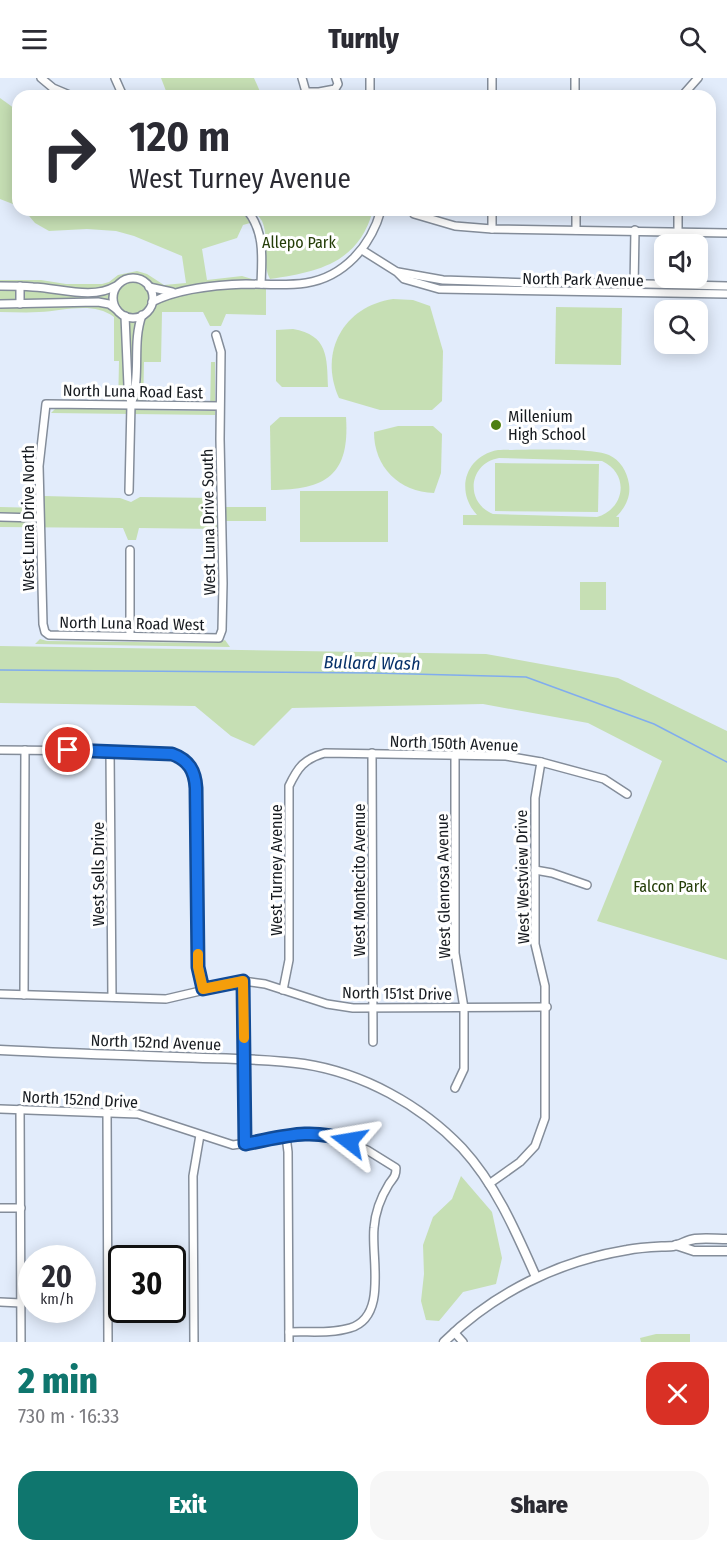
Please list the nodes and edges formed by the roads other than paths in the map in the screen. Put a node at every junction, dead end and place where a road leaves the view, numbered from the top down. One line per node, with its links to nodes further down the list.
1 (41, 78): 4 (street)
2 (336, 78): 5 (street)
3 (698, 78): 6 (street)
4 (58, 90)
5 (330, 90)
6 (687, 90)
7 (251, 216): 21 (street)
8 (379, 216): 18 (street)
9 (421, 216): 13 (street)
10 (492, 216): 13 (street)
11 (576, 216): 14 (street)
12 (678, 216): 16 (street)
13 (492, 229): 14 (street)
14 (576, 230): 15 (street)
15 (635, 230): 16 (street); 22 (street)
16 (678, 232): 17 (street)
17 (727, 233)
18 (362, 250): 19 (street, North Park Avenue); 21 (street)
19 (397, 272): 20 (street, North Park Avenue); 28 (street, North Park Avenue)
20 (475, 281): 22 (street, North Park Avenue); 28 (street)
21 (261, 284): 29 (street)
22 (634, 284): 26 (street, North Park Avenue); 30 (street)
23 (0, 286): 24 (street)
24 (20, 286): 25 (street); 34 (street)
25 (116, 286): 27 (street); 35 (street)
26 (727, 286)
27 (149, 287): 29 (street); 32 (street)
28 (474, 290): 30 (street, North Park Avenue)
29 (174, 293): 32 (street)
30 (634, 294): 31 (street, North Park Avenue)
31 (727, 294)
32 (152, 302): 36 (street)
33 (0, 304): 34 (street)
34 (20, 304): 35 (street)
35 (116, 309): 37 (street)
36 (142, 315): 37 (street); 40 (street)
37 (125, 316): 40 (street)
38 (216, 335): 41 (street, West Luna Drive South)
39 (46, 404): 40 (street, North Luna Road East); 44 (street, West Luna Drive North)
40 (131, 404): 41 (street, North Luna Road East); 42 (street)
41 (220, 406): 48 (street, West Luna Drive South)
42 (129, 491)
43 (0, 517): 44 (street)
44 (39, 518): 46 (street, West Luna Drive North)
45 (130, 550): 47 (street)
46 (45, 632): 47 (street, North Luna Road West)
47 (130, 636): 48 (street, North Luna Road West)
48 (219, 638)
49 (0, 750): 50 (street)
50 (25, 750): 51 (street); 63 (street)
51 (110, 751): 60 (street); 64 (street, West Sells Drive)
52 (372, 753): 53 (street, North 150th Avenue); 54 (street, North 150th Avenue); 65 (street, West Montecito Avenue)
53 (455, 754): 55 (street, North 150th Avenue); 66 (street, West Glenrosa Avenue)
54 (311, 757): 61 (street, West Turney Avenue)
55 (541, 762): 56 (street, North 150th Avenue); 57 (street, West Westview Drive)
56 (627, 795)
57 (535, 870): 58 (street); 67 (street, West Westview Drive)
58 (587, 885)
59 (243, 981): 60 (street, North 151st Drive); 61 (street, North 151st Drive); 70 (street)
60 (203, 989): 64 (street, North 151st Drive)
61 (282, 990): 65 (street, North 151st Drive)
62 (0, 994): 63 (street, North 151st Drive)
63 (24, 995): 64 (street, North 151st Drive)
64 (112, 997)
65 (373, 1008): 66 (street, North 151st Drive); 68 (street, West Montecito Avenue)
66 (464, 1008): 67 (street, North 151st Drive); 71 (street, West Glenrosa Avenue)
67 (547, 1008): 78 (street, West Westview Drive)
68 (373, 1042)
69 (0, 1050): 70 (street, North 152nd Avenue)
70 (244, 1060): 77 (street); 78 (street, North 152nd Avenue)
71 (455, 1088)
72 (0, 1109): 73 (street, North 152nd Drive)
73 (20, 1109): 74 (street, North 152nd Drive); 80 (street)
74 (107, 1112): 75 (street, North 152nd Drive); 92 (street)
75 (200, 1135): 77 (street, North 152nd Drive); 93 (street)
76 (286, 1136): 77 (street, North 152nd Drive); 89 (street); 89 (street, North 152nd Drive)
77 (245, 1144)
78 (489, 1184): 85 (street, North 152nd Avenue)
79 (0, 1208): 80 (street)
80 (21, 1208): 82 (street)
81 (727, 1239): 83 (street)
82 (21, 1245)
83 (676, 1245): 84 (street); 85 (street)
84 (727, 1251)
85 (536, 1277): 90 (street)
86 (0, 1302): 87 (street)
87 (18, 1302)
88 (21, 1323): 91 (street)
89 (289, 1332): 94 (street)
90 (454, 1332): 95 (street); 96 (street)
91 (21, 1342)
92 (108, 1342)
93 (194, 1342)
94 (290, 1342)
95 (444, 1342)
96 (463, 1342)

